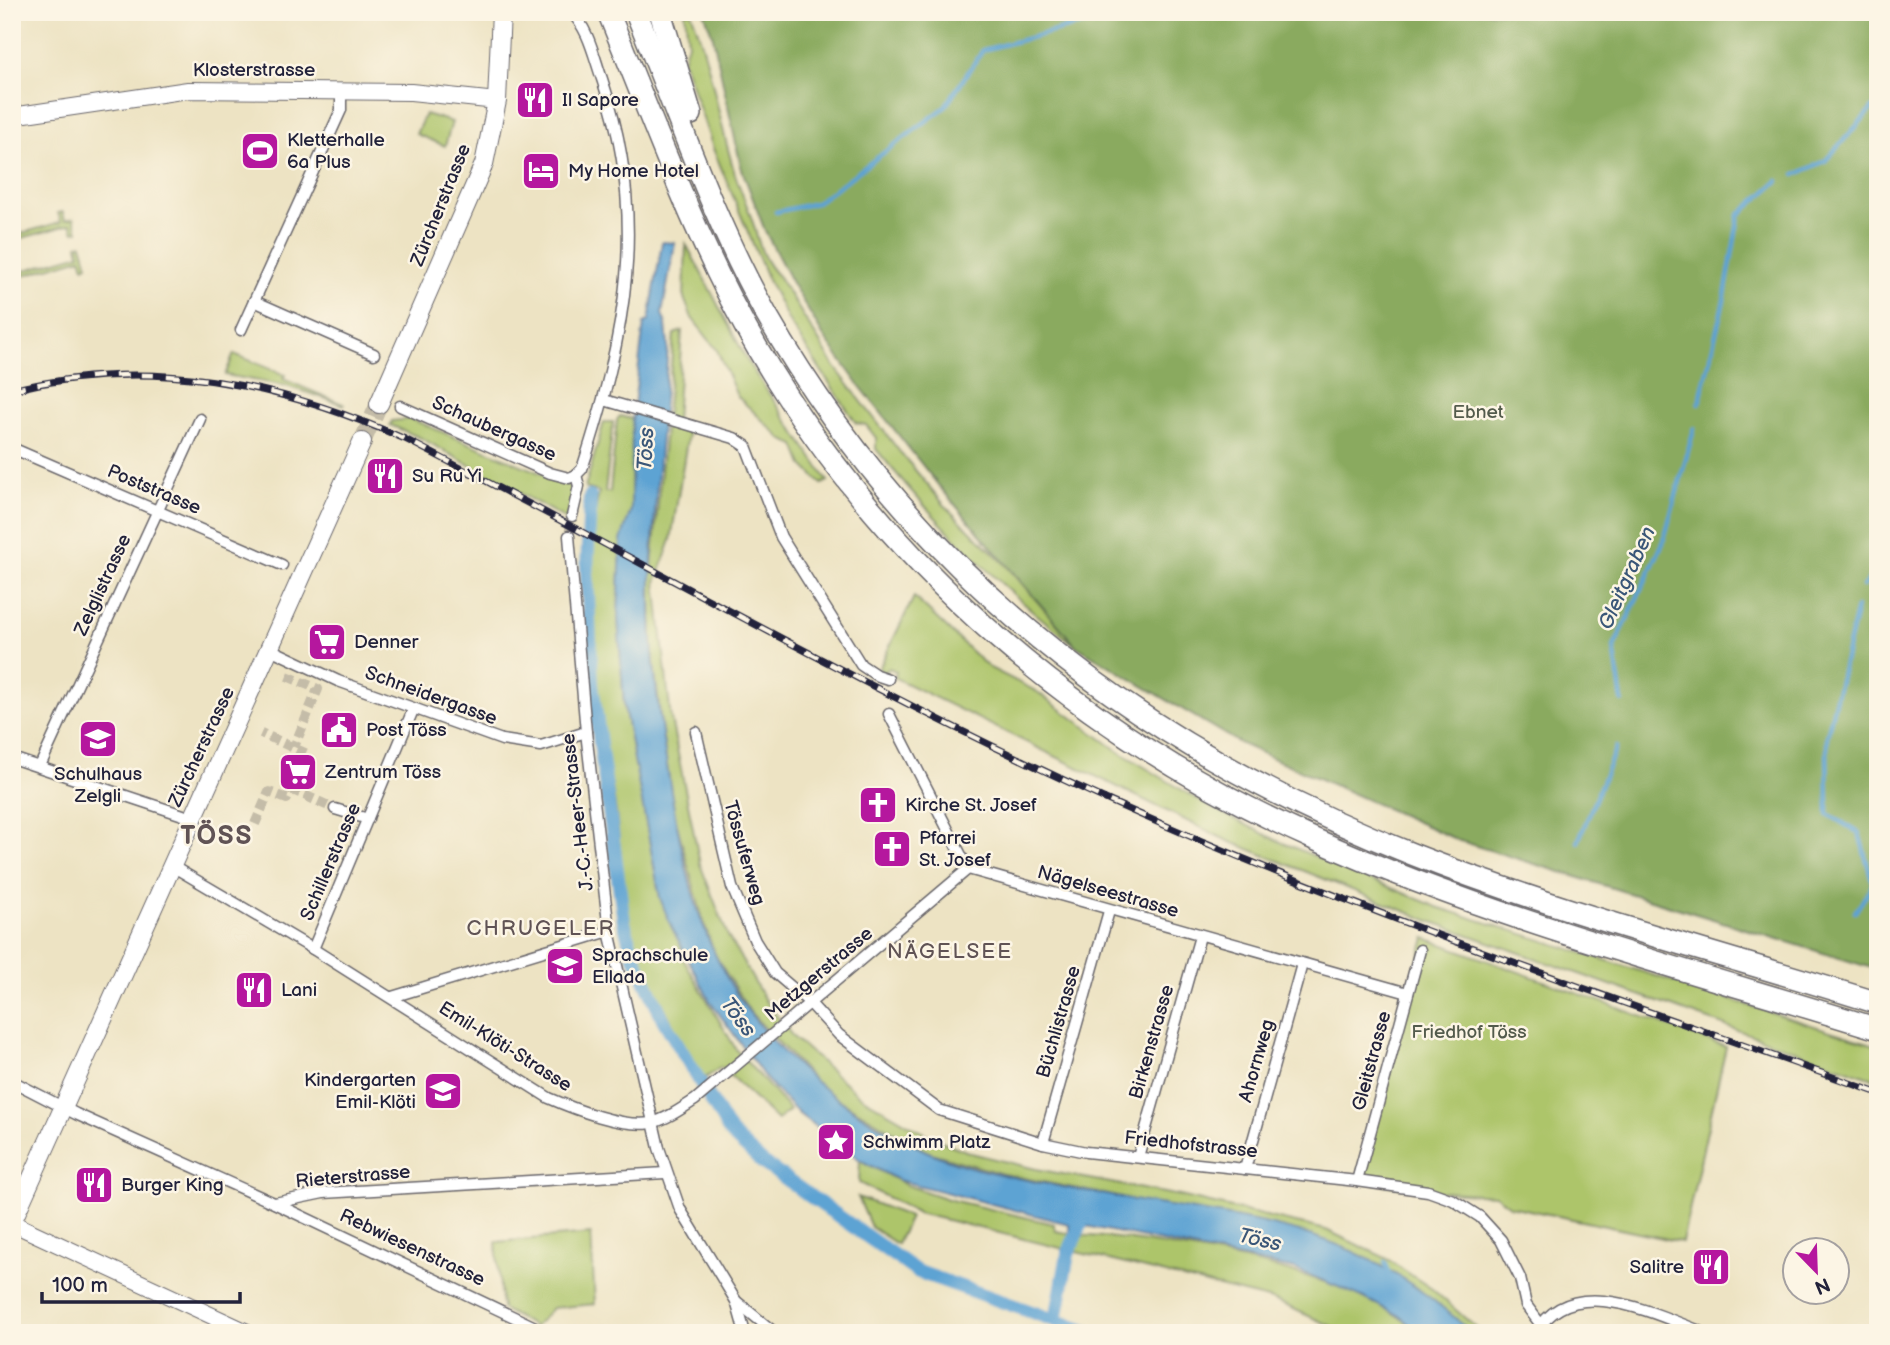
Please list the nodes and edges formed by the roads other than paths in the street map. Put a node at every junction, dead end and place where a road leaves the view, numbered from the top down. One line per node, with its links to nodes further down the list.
1 (501, 12): 7 (main road, Zürcherstrasse)
2 (571, 12): 13 (street)
3 (608, 12): 47 (highway)
4 (636, 12): 9 (highway)
5 (660, 12): 9 (highway)
6 (341, 91): 7 (street, Klosterstrasse); 8 (street, Klosterstrasse); 10 (street)
7 (497, 101): 14 (main road, Zürcherstrasse)
8 (12, 116)
9 (705, 188): 46 (highway)
10 (254, 301): 11 (street); 12 (street)
11 (241, 330)
12 (374, 354)
13 (604, 400): 19 (street); 25 (street)
14 (379, 404)
15 (400, 406): 19 (street, Schaubergasse)
16 (200, 419): 20 (street, Zelglistrasse)
17 (362, 442): 24 (main road, Zürcherstrasse)
18 (12, 448): 20 (street, Poststrasse)
19 (576, 475): 21 (street)
20 (158, 510): 23 (street, Poststrasse); 31 (street, Zelglistrasse)
21 (572, 516)
22 (569, 536): 28 (street, J.-C.-Heer-Strasse)
23 (282, 565)
24 (278, 653): 26 (street, Schneidergasse); 33 (main road, Zürcherstrasse)
25 (888, 679)
26 (413, 710): 28 (street, Schneidergasse); 34 (street, Schillerstrasse)
27 (889, 714): 36 (street)
28 (586, 732): 38 (street, J.-C.-Heer-Strasse)
29 (696, 732): 45 (street, Tössuferweg)
30 (12, 758): 31 (street)
31 (40, 766): 33 (street)
32 (335, 809): 34 (street)
33 (192, 818): 35 (main road, Zürcherstrasse)
34 (368, 819): 40 (street, Schillerstrasse)
35 (172, 866): 40 (street, Emil-Klöti-Strasse); 49 (main road, Zürcherstrasse)
36 (968, 869): 37 (street, Nägelseestrasse); 45 (street, Metzgerstrasse)
37 (1110, 911): 39 (street, Nägelseestrasse); 51 (street, Büchlistrasse)
38 (609, 931): 44 (street); 50 (street, J.-C.-Heer-Strasse)
39 (1200, 936): 42 (street, Nägelseestrasse); 52 (street, Birkenstrasse)
40 (313, 948): 44 (street, Emil-Klöti-Strasse)
41 (1420, 950): 43 (street, Gleitstrasse)
42 (1302, 964): 43 (street, Nägelseestrasse); 53 (street, Ahornweg)
43 (1408, 993): 55 (street, Gleitstrasse)
44 (392, 997): 50 (street, Emil-Klöti-Strasse)
45 (810, 1003): 50 (street, Metzgerstrasse); 51 (street, Friedhofstrasse)
46 (1878, 1003)
47 (1878, 1029)
48 (12, 1081): 49 (street, Rieterstrasse)
49 (63, 1107): 56 (street, Rieterstrasse); 57 (main road, Zürcherstrasse)
50 (653, 1122): 54 (street)
51 (1043, 1143): 52 (street, Friedhofstrasse)
52 (1138, 1157): 53 (street, Friedhofstrasse)
53 (1245, 1169): 55 (street, Friedhofstrasse)
54 (665, 1173): 56 (street, Rieterstrasse); 58 (street)
55 (1357, 1181): 60 (street, Friedhofstrasse)
56 (274, 1203): 59 (street, Rebwiesenstrasse)
57 (12, 1223): 61 (street)
58 (736, 1301): 62 (street); 63 (street)
59 (535, 1327)
60 (1539, 1329): 64 (street)
61 (249, 1333)
62 (745, 1333)
63 (775, 1333)
64 (1705, 1333)

